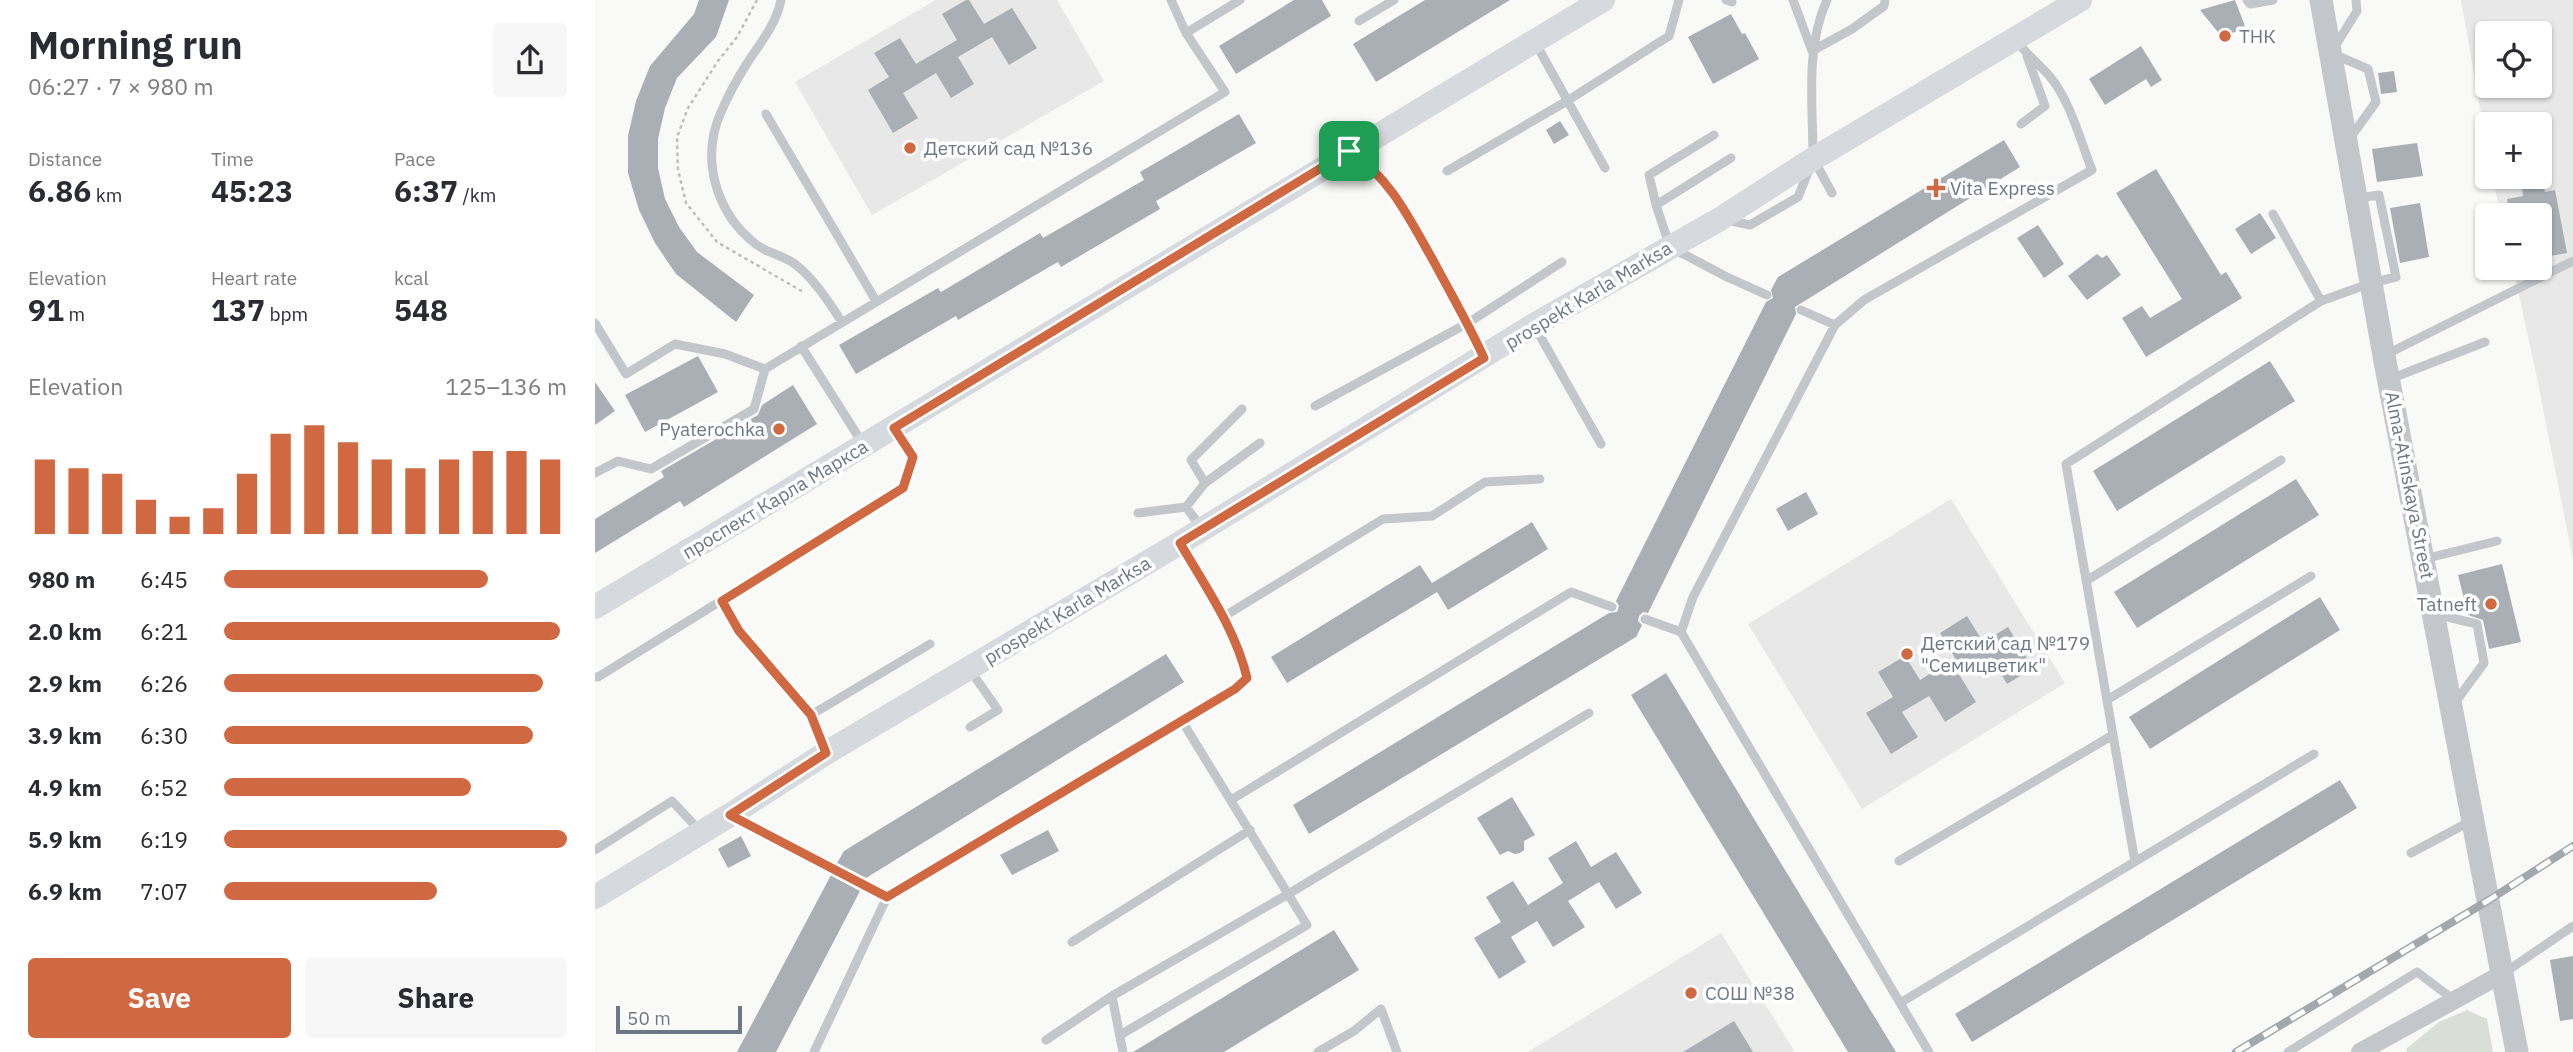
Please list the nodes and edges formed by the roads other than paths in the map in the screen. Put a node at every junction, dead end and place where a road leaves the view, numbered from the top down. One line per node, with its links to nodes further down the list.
1 (781, 0): 42 (lane)
2 (1171, 0): 16 (lane)
3 (1240, 0): 16 (lane)
4 (1394, 0): 15 (lane)
5 (1602, 0): 17 (main road, проспект Карла Маркса)
6 (1679, 0): 21 (lane)
7 (1793, 0): 19 (lane)
8 (1827, 0): 19 (lane)
9 (1885, 0): 19 (lane)
10 (2080, 0): 18 (main road, prospekt Karla Marksa)
11 (2247, 0): 12 (lane)
12 (2273, 0)
13 (2321, 0): 20 (street, Alma-Atinskaya Street)
14 (2356, 0): 20 (lane)
15 (1359, 21)
16 (1186, 33): 39 (lane)
17 (1535, 42): 21 (lane); 26 (main road, проспект Карла Маркса)
18 (2021, 47): 23 (lane); 28 (main road, prospekt Karla Marksa); 46 (lane)
19 (1812, 51): 28 (lane)
20 (2331, 53): 25 (street, Alma-Atinskaya Street); 25 (lane)
21 (1567, 101): 29 (lane); 30 (lane)
22 (766, 114): 39 (lane)
23 (2021, 124)
24 (1714, 135): 32 (lane)
25 (2345, 145): 37 (street, Alma-Atinskaya Street)
26 (1349, 151): 44 (lane); 55 (main road, проспект Карла Маркса)
27 (1731, 158): 32 (lane)
28 (1813, 159): 31 (lane); 34 (main road, prospekt Karla Marksa)
29 (1605, 168)
30 (1447, 171)
31 (1832, 193)
32 (1656, 205): 34 (lane)
33 (2273, 214): 40 (lane)
34 (1670, 247): 38 (lane); 45 (main road, prospekt Karla Marksa)
35 (2573, 261): 49 (lane)
36 (1562, 262): 44 (lane)
37 (2371, 283): 40 (lane); 49 (street, Alma-Atinskaya Street)
38 (1767, 295)
39 (876, 301): 42 (lane)
40 (2321, 302): 70 (lane)
41 (1801, 310): 46 (lane)
42 (842, 321): 48 (lane)
43 (596, 323): 51 (lane)
44 (1468, 323): 50 (lane); 53 (lane)
45 (1534, 325): 50 (main road, prospekt Karla Marksa); 57 (lane)
46 (1835, 325): 77 (lane)
47 (2485, 342): 52 (lane)
48 (801, 346): 51 (lane); 58 (lane)
49 (2384, 356): 52 (street, Alma-Atinskaya Street)
50 (1484, 358): 65 (main road, prospekt Karla Marksa)
51 (765, 369): 60 (lane)
52 (2390, 379): 68 (street, Alma-Atinskaya Street)
53 (1315, 406)
54 (1242, 409): 62 (lane)
55 (894, 428): 58 (main road, проспект Карла Маркса); 71 (lane)
56 (1260, 443): 62 (lane)
57 (1601, 444)
58 (864, 446): 72 (main road, проспект Карла Маркса)
59 (2281, 460): 70 (lane)
60 (595, 473)
61 (1540, 479): 75 (lane)
62 (1205, 483): 63 (lane)
63 (1186, 507): 64 (lane); 65 (lane)
64 (1138, 513)
65 (1202, 528): 67 (main road, prospekt Karla Marksa)
66 (2497, 541): 68 (lane)
67 (1180, 543): 75 (lane); 79 (main road, prospekt Karla Marksa)
68 (2424, 559): 74 (street, Alma-Atinskaya Street)
69 (2311, 576): 81 (lane)
70 (2086, 581): 81 (lane)
71 (722, 601): 80 (lane); 84 (lane)
72 (595, 607)
73 (1612, 607): 90 (lane)
74 (2433, 614): 82 (street, Alma-Atinskaya Street); 82 (lane)
75 (1223, 617): 85 (lane)
76 (1645, 619): 77 (lane)
77 (1681, 632): 107 (lane)
78 (930, 644): 84 (lane)
79 (969, 668): 86 (lane); 88 (main road, prospekt Karla Marksa)
80 (595, 677)
81 (2107, 700): 87 (lane)
82 (2451, 708): 92 (street, Alma-Atinskaya Street)
83 (1589, 713): 99 (lane)
84 (811, 715): 88 (lane)
85 (1182, 721): 90 (lane); 101 (lane)
86 (970, 727)
87 (2113, 735): 97 (lane); 98 (lane)
88 (826, 753): 91 (main road, prospekt Karla Marksa)
89 (2314, 754): 98 (lane)
90 (1231, 800): 93 (lane)
91 (730, 815): 94 (main road, prospekt Karla Marksa); 101 (lane)
92 (2473, 820): 96 (lane); 104 (street, Alma-Atinskaya Street)
93 (1250, 830): 99 (lane); 103 (lane)
94 (702, 832): 95 (lane); 100 (main road, prospekt Karla Marksa)
95 (595, 850)
96 (2411, 853)
97 (1899, 861)
98 (2135, 862): 107 (lane)
99 (1290, 893): 105 (lane); 108 (lane)
100 (595, 897)
101 (887, 897): 110 (lane)
102 (2573, 926): 104 (lane)
103 (1072, 942)
104 (2502, 974): 106 (street); 117 (street, Alma-Atinskaya Street)
105 (1112, 996): 108 (lane); 109 (lane)
106 (2454, 1000): 115 (lane); 116 (street)
107 (1900, 1003): 114 (lane)
108 (1120, 1035): 111 (lane)
109 (1047, 1040)
110 (814, 1052)
111 (1123, 1052)
112 (1318, 1052): 113 (lane)
113 (1397, 1052)
114 (1929, 1052)
115 (2288, 1052)
116 (2360, 1052)
117 (2517, 1052)

